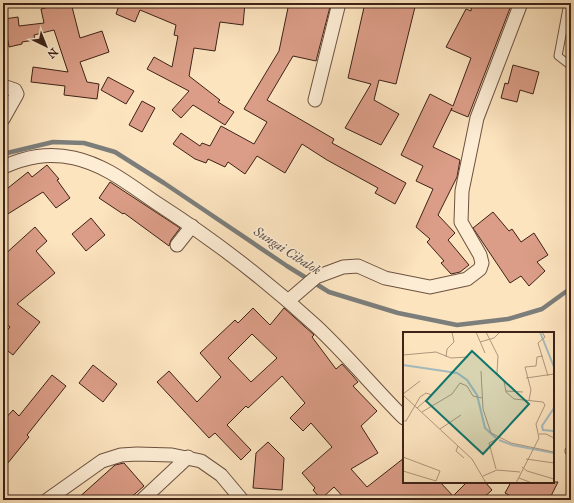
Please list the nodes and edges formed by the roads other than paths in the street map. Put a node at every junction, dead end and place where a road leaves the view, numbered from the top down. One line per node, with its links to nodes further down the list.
1 (339, 3): 6 (street)
2 (521, 3): 11 (street)
3 (568, 3): 4 (lane)
4 (571, 66)
5 (3, 86): 7 (street)
6 (315, 100)
7 (3, 119)
8 (3, 167): 9 (street)
9 (192, 226): 10 (street); 11 (street)
10 (177, 245)
11 (288, 301): 12 (street)
12 (403, 417)
13 (188, 457): 14 (street); 15 (street); 16 (street)
14 (47, 500)
15 (142, 500)
16 (242, 500)

